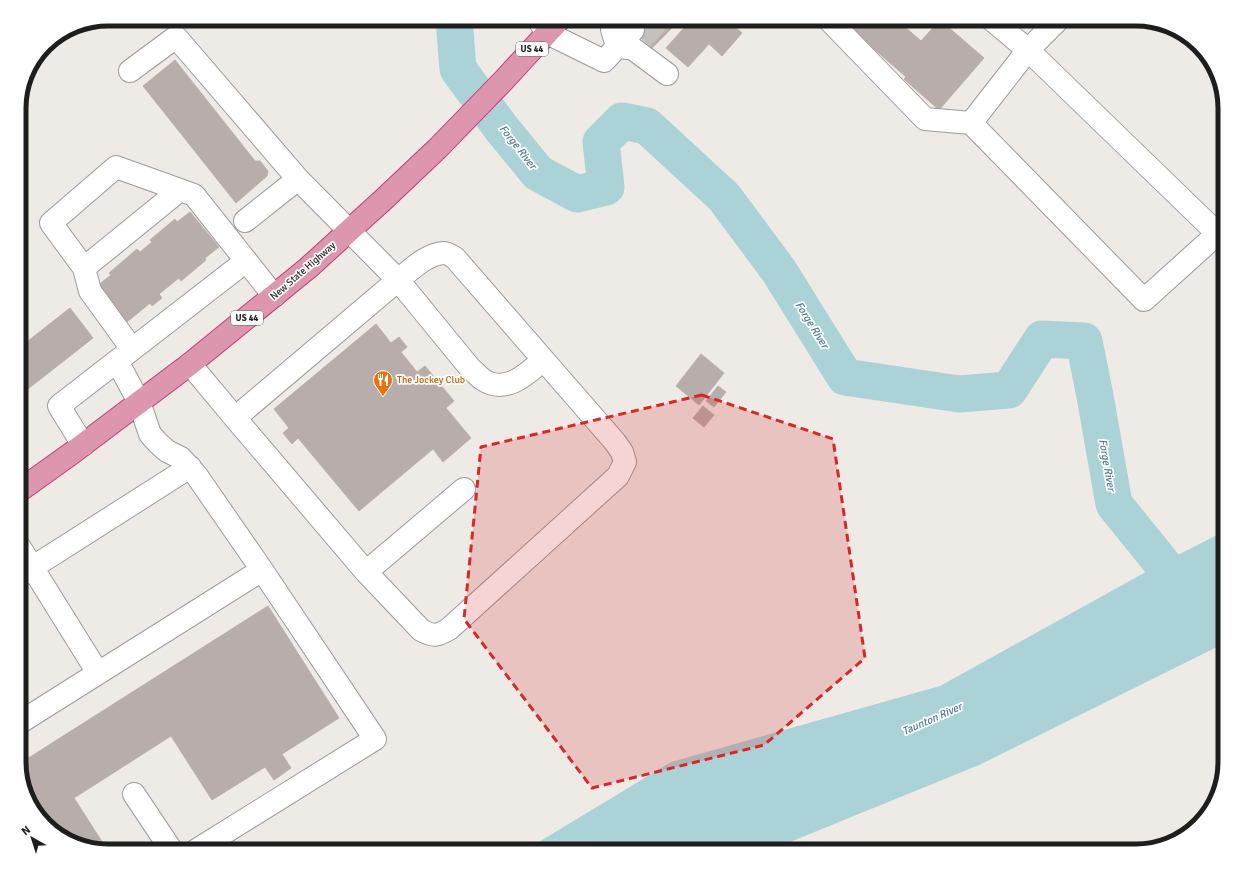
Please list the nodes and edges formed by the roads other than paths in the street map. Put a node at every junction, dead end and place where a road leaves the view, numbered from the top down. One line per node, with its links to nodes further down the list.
1 (546, 26): 15 (highway, New State Highway / US 44)
2 (551, 26): 6 (lane)
3 (835, 26): 10 (lane)
4 (1000, 26): 7 (lane)
5 (1052, 26): 7 (lane)
6 (629, 37): 9 (lane)
7 (1028, 50): 10 (lane); 14 (lane)
8 (130, 71): 11 (lane)
9 (667, 74)
10 (971, 123): 16 (lane)
11 (298, 179): 13 (lane); 15 (lane)
12 (180, 190): 17 (lane); 18 (lane); 18 (lane)
13 (245, 221)
14 (1218, 228)
15 (349, 230): 19 (lane); 20 (highway, New State Highway / US 44)
16 (1218, 234)
17 (246, 261): 20 (lane); 21 (lane)
18 (84, 268): 21 (lane)
19 (398, 280): 22 (lane); 22 (lane); 25 (lane)
20 (274, 296): 23 (highway, New State Highway / US 44)
21 (124, 355): 24 (lane); 26 (lane)
22 (543, 360): 32 (lane)
23 (190, 364): 24 (highway, New State Highway / US 44); 25 (lane)
24 (139, 402): 26 (highway, New State Highway / US 44); 27 (lane)
25 (235, 418): 32 (lane)
26 (83, 444): 28 (highway, New State Highway / US 44)
27 (190, 467): 30 (lane); 31 (lane)
28 (26, 486)
29 (464, 489): 32 (lane)
30 (262, 570): 33 (lane); 37 (lane)
31 (26, 572): 33 (lane)
32 (366, 572)
33 (98, 673): 34 (lane)
34 (26, 719)
35 (134, 794): 36 (lane)
36 (167, 844)
37 (206, 844)

